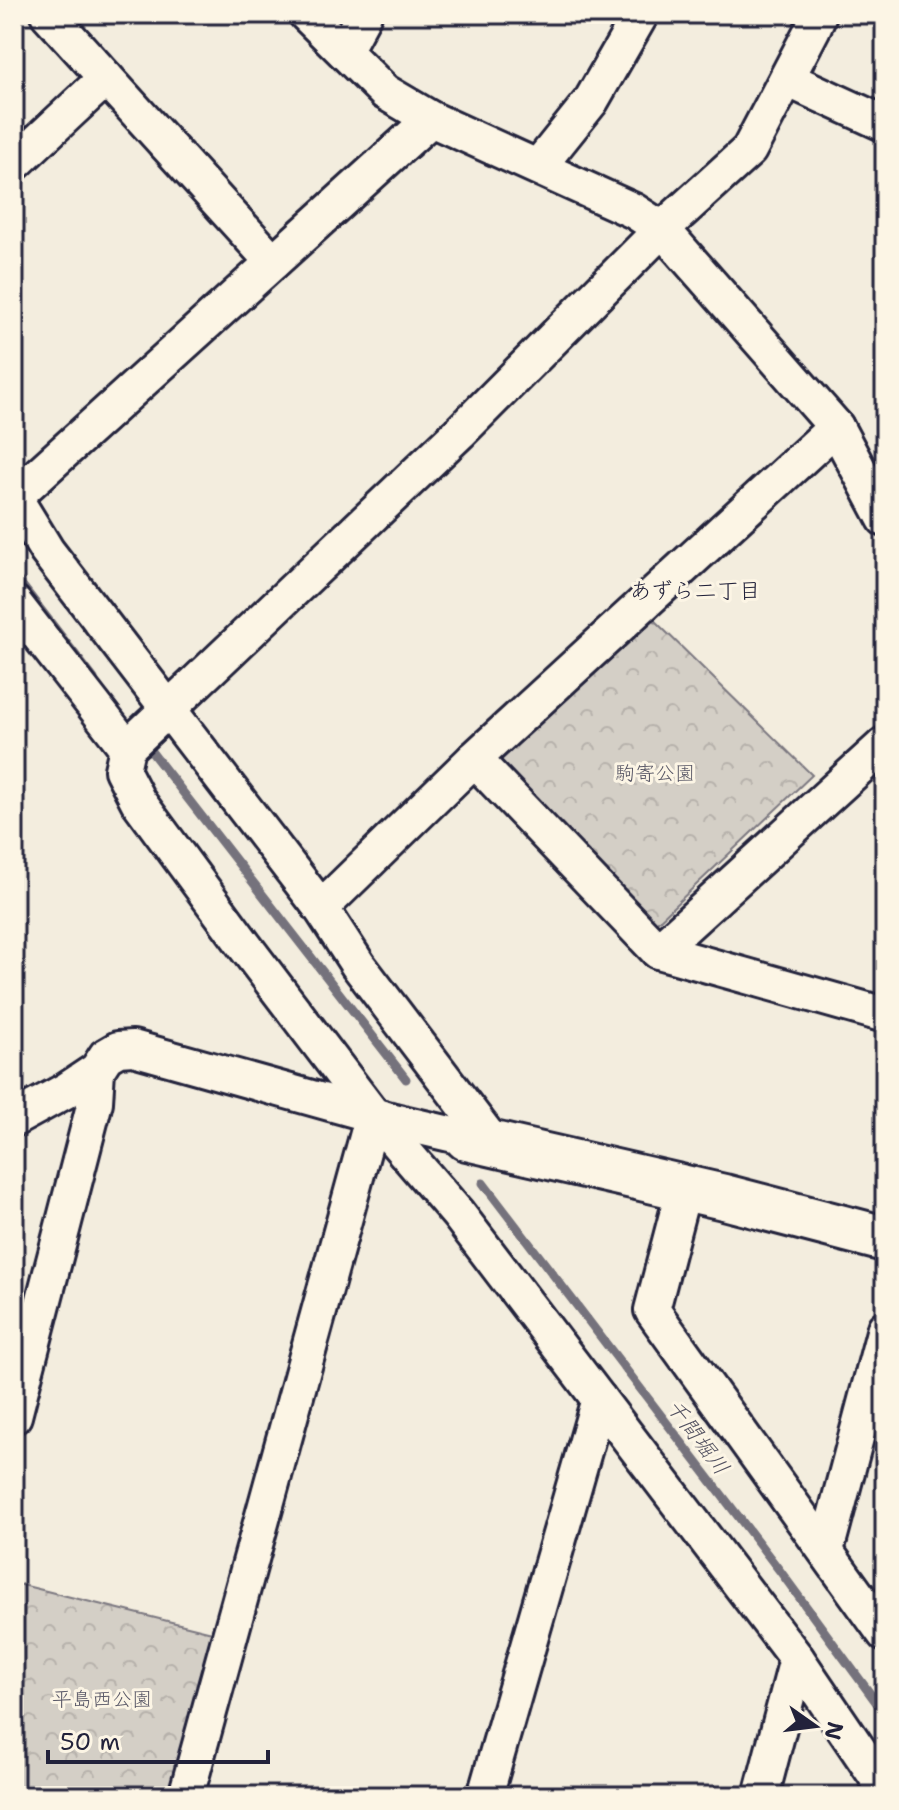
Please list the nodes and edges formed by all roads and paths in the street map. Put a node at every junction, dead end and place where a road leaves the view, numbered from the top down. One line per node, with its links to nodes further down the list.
1 (48, 14): 7 (street)
2 (306, 14): 6 (street)
3 (364, 14): 6 (street)
4 (641, 14): 12 (street)
5 (819, 14): 8 (street)
6 (344, 51): 9 (street)
7 (106, 78): 11 (street); 14 (street)
8 (787, 79): 10 (street); 13 (street)
9 (431, 119): 12 (street); 14 (street)
10 (885, 124)
11 (14, 164)
12 (538, 167): 13 (street)
13 (662, 229): 15 (street); 19 (street)
14 (273, 262): 16 (street)
15 (836, 427): 17 (street); 22 (street)
16 (14, 497): 19 (street)
17 (885, 519)
18 (14, 603): 21 (street)
19 (162, 714): 21 (street); 23 (street)
20 (885, 744): 24 (street)
21 (129, 746): 27 (street)
22 (474, 759): 23 (street); 24 (street)
23 (321, 908): 29 (street)
24 (658, 951): 25 (street)
25 (885, 1015)
26 (97, 1070): 27 (street); 28 (street); 34 (street)
27 (373, 1115): 29 (street); 33 (street); 39 (street)
28 (14, 1119)
29 (480, 1141): 30 (street)
30 (684, 1188): 31 (street); 35 (street)
31 (885, 1239)
32 (885, 1328): 35 (street)
33 (599, 1399): 37 (street); 40 (street)
34 (14, 1416)
35 (826, 1551): 36 (street)
36 (885, 1634)
37 (797, 1659): 38 (street); 41 (street)
38 (885, 1789)
39 (186, 1796)
40 (485, 1796)
41 (761, 1796)

